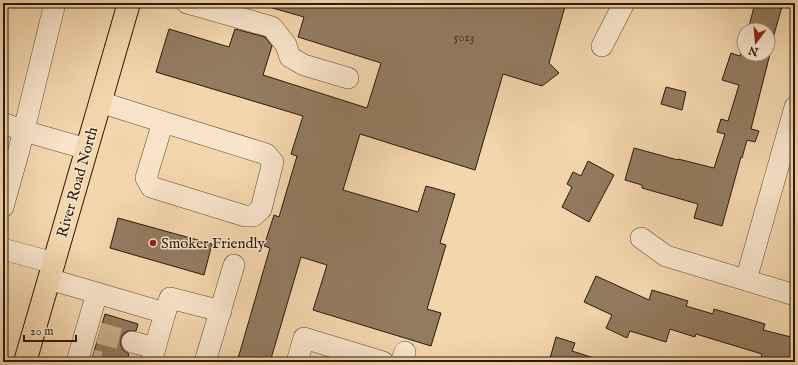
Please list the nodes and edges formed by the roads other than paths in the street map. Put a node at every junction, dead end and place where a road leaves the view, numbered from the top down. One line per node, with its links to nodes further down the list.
1 (55, 3): 11 (street)
2 (129, 3): 7 (main road, River Road North)
3 (187, 3): 6 (street)
4 (624, 3): 5 (street)
5 (602, 46)
6 (348, 78)
7 (100, 102): 9 (street); 12 (main road, River Road North)
8 (795, 107): 18 (street)
9 (163, 122): 9 (street)
10 (3, 123): 11 (street)
11 (24, 131): 12 (street); 13 (street)
12 (87, 149): 17 (main road, River Road North)
13 (3, 207)
14 (641, 238): 18 (street)
15 (3, 249): 17 (street)
16 (234, 265): 21 (street)
17 (51, 271): 19 (street); 26 (main road, River Road North)
18 (746, 280): 20 (street)
19 (97, 293): 22 (street); 25 (street)
20 (795, 295)
21 (221, 311): 22 (street); 27 (street)
22 (165, 313): 24 (street)
23 (132, 342): 24 (street)
24 (153, 355)
25 (83, 359)
26 (25, 362)
27 (205, 362)
28 (297, 362): 29 (street)
29 (383, 362)

